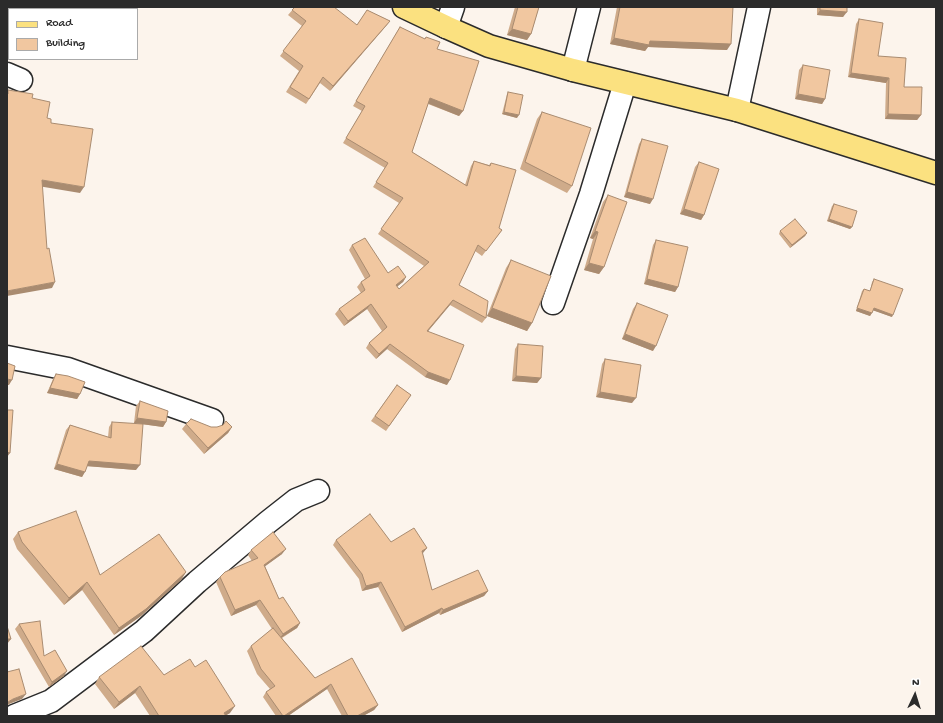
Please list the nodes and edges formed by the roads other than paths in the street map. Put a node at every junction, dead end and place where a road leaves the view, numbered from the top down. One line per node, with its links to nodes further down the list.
1 (404, 7): 5 (main road)
2 (453, 7): 5 (street)
3 (589, 7): 6 (street)
4 (759, 7): 8 (street)
5 (446, 27): 6 (main road)
6 (574, 70): 7 (main road)
7 (625, 83): 8 (main road); 10 (street)
8 (737, 110): 9 (main road)
9 (936, 173)
10 (553, 303)
11 (7, 357): 12 (street)
12 (212, 420)
13 (318, 491): 14 (street)
14 (14, 716)

